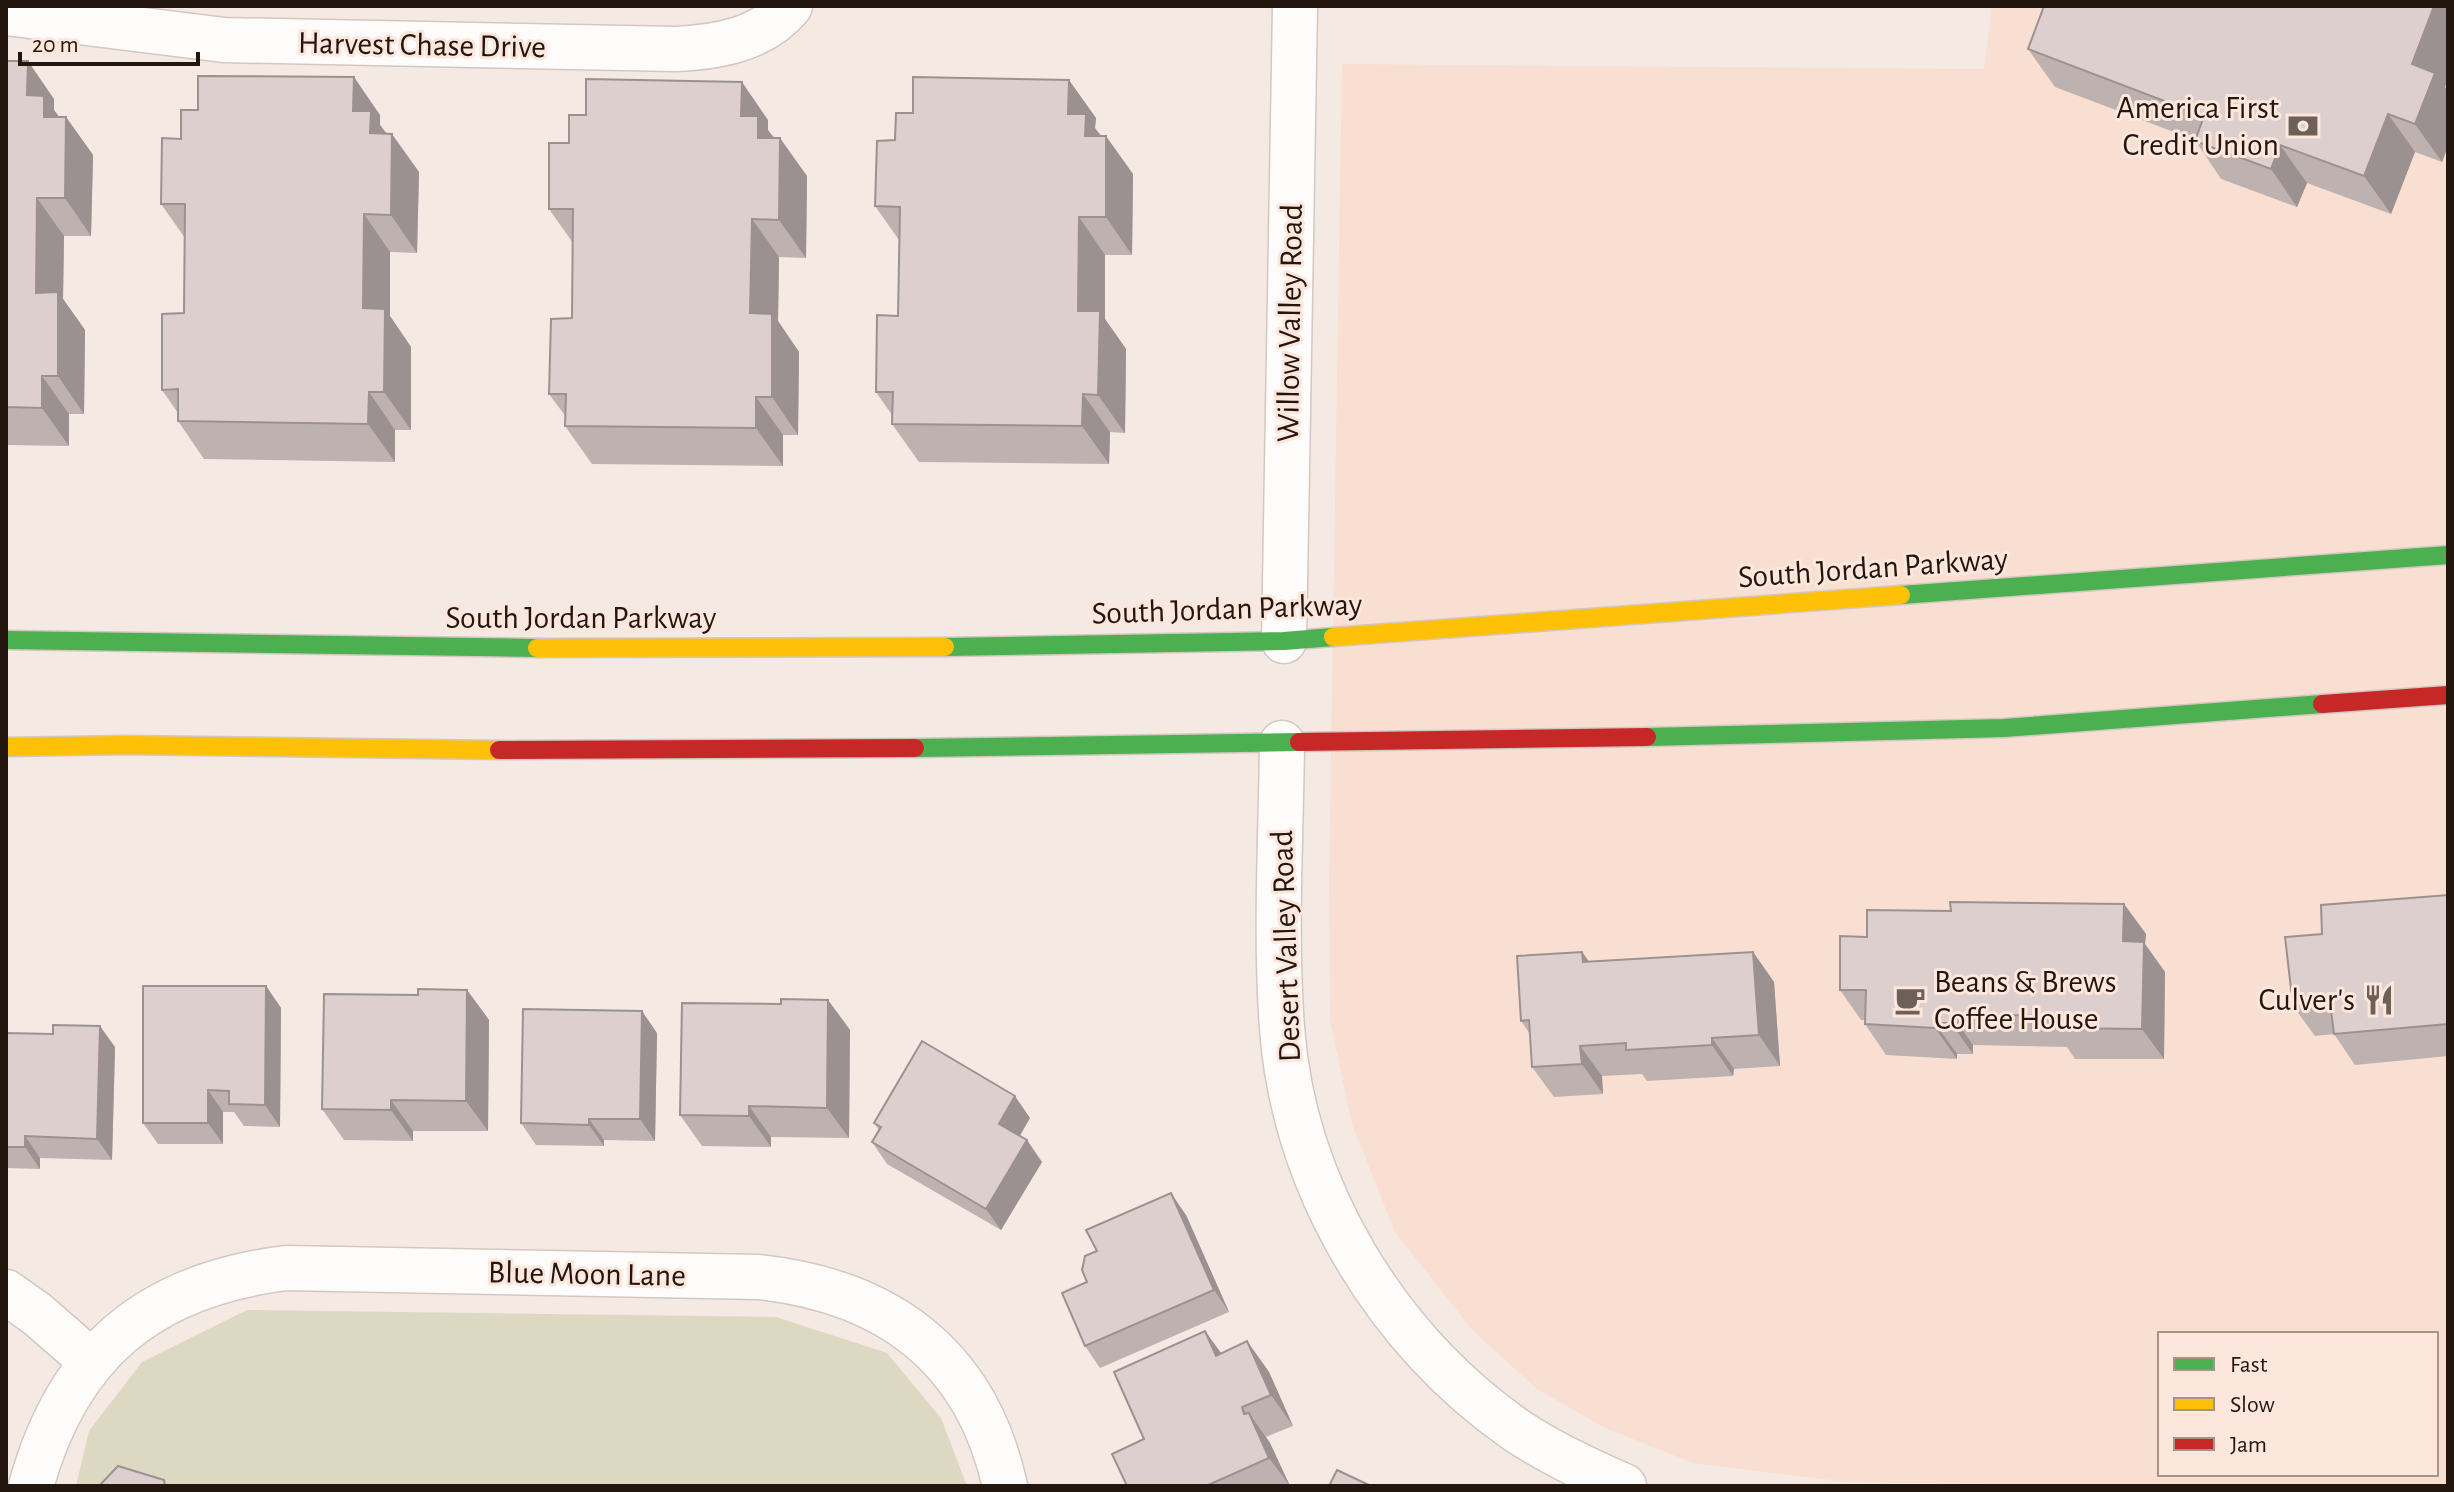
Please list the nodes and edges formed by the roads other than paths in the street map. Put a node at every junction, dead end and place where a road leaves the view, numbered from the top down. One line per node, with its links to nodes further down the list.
1 (1295, 6): 6 (street, Willow Valley Road)
2 (786, 10): 3 (street, Harvest Chase Drive)
3 (6, 13)
4 (2448, 555): 6 (main road, South Jordan Parkway)
5 (6, 640): 6 (main road, South Jordan Parkway)
6 (1284, 641)
7 (2448, 695): 8 (main road)
8 (1282, 743): 9 (main road); 14 (street, Desert Valley Road)
9 (6, 747)
10 (6, 1292): 11 (street)
11 (91, 1361): 12 (street, Blue Moon Lane); 13 (street, Blue Moon Lane)
12 (31, 1486)
13 (1005, 1486)
14 (1624, 1486)

